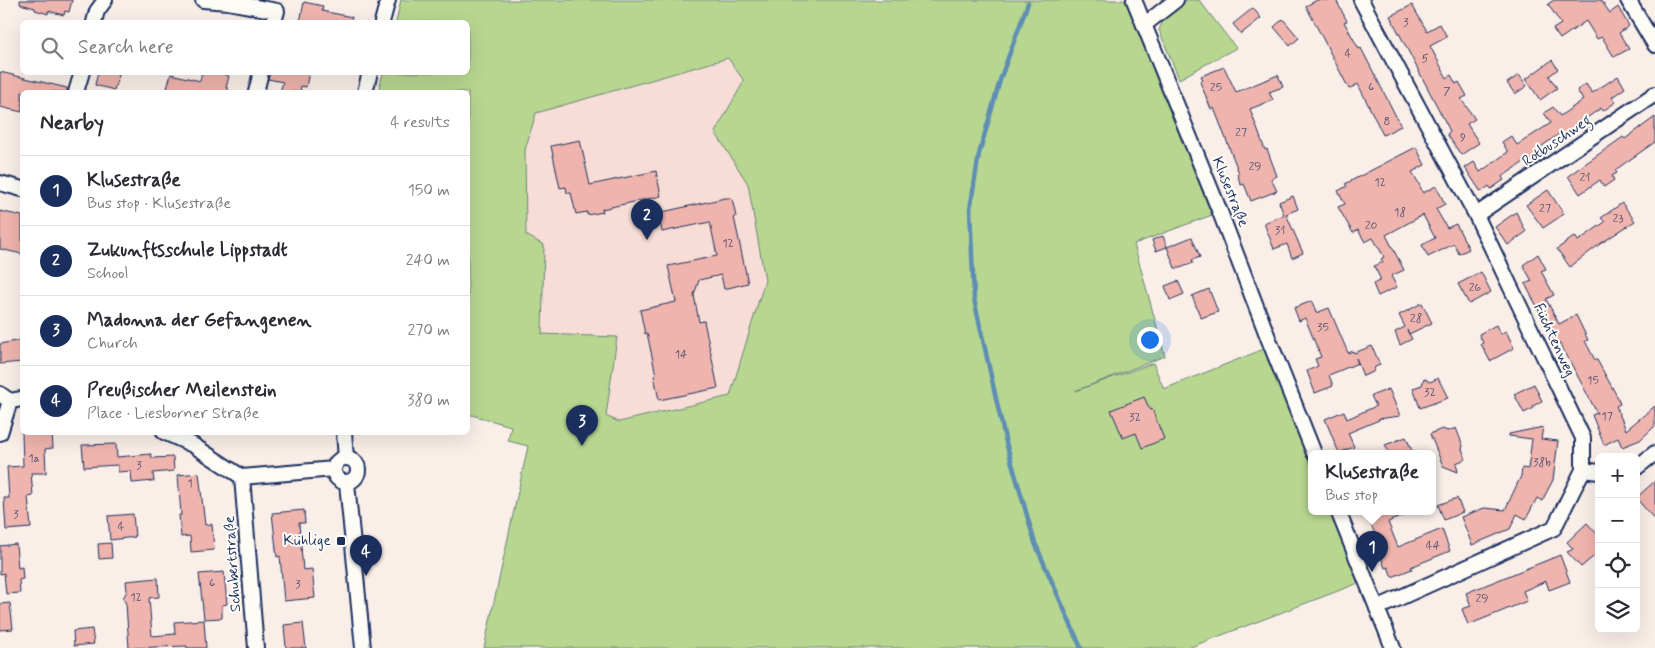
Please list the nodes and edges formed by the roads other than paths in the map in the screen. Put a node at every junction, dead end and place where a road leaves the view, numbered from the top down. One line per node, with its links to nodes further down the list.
1 (105, 0): 8 (street)
2 (203, 0): 9 (street)
3 (388, 0): 10 (street)
4 (1134, 0): 11 (street, Klusestraße)
5 (1176, 0): 11 (street)
6 (1361, 0): 22 (street, Füchtenweg)
7 (1628, 0): 12 (street)
8 (95, 20)
9 (275, 20)
10 (383, 20)
11 (1144, 25): 27 (street, Klusestraße)
12 (1655, 45)
13 (81, 75): 16 (street)
14 (260, 75): 17 (street)
15 (369, 75): 18 (street)
16 (77, 90)
17 (256, 90)
18 (365, 90)
19 (1655, 94): 22 (street, Rotbuschweg)
20 (0, 183): 21 (street)
21 (20, 188)
22 (1476, 215): 32 (street, Füchtenweg)
23 (11, 398): 24 (street)
24 (0, 433)
25 (171, 435): 34 (street)
26 (344, 435): 29 (street)
27 (1313, 450)
28 (1655, 453): 30 (street)
29 (346, 458): 31 (street); 35 (street)
30 (1640, 465)
31 (334, 469): 34 (street); 35 (street)
32 (1583, 470): 33 (street); 37 (street, Füchtenweg)
33 (1595, 472)
34 (242, 477): 38 (street, Schubertstraße)
35 (347, 483): 39 (street)
36 (1340, 515): 37 (street)
37 (1377, 608): 40 (street)
38 (256, 648)
39 (363, 648)
40 (1393, 648)

